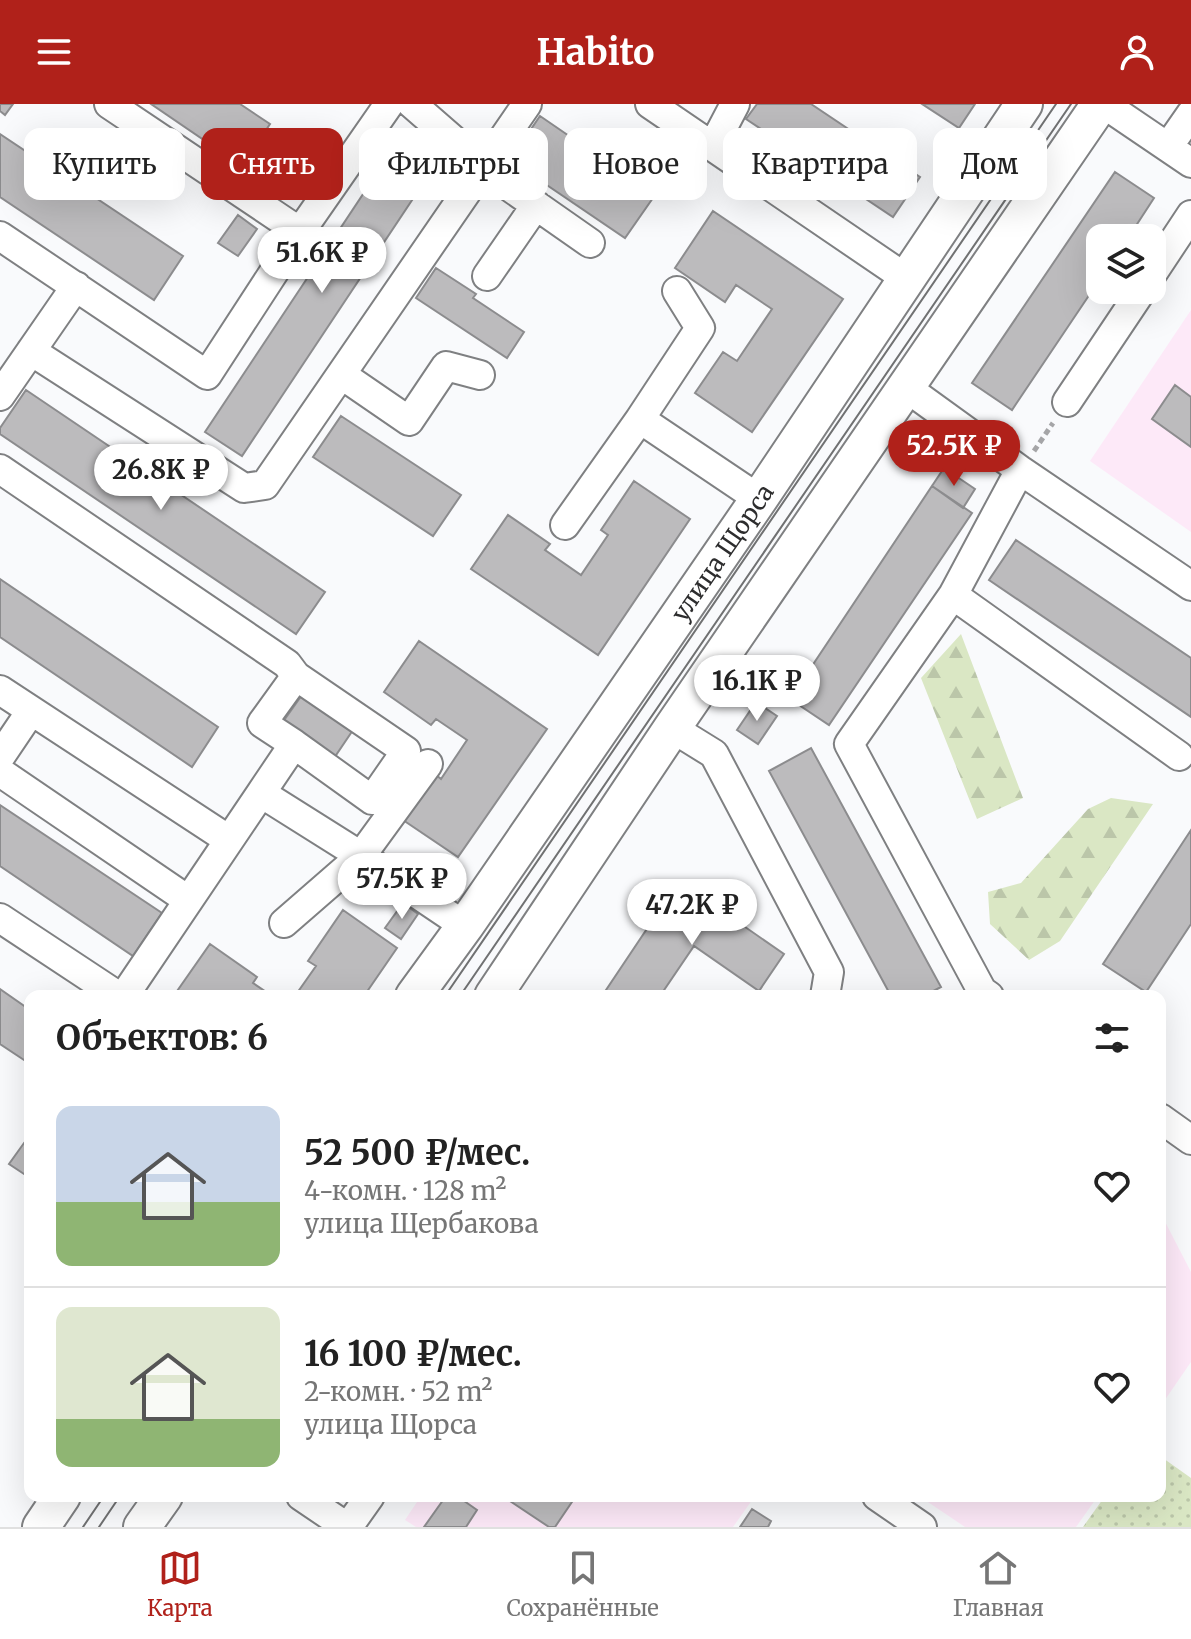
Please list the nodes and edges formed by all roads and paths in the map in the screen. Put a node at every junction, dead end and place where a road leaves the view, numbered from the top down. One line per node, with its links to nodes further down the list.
1 (109, 104): 18 (street)
2 (389, 104): 18 (street)
3 (412, 104): 10 (street)
4 (527, 104): 11 (street)
5 (650, 104): 12 (street)
6 (735, 104): 12 (street)
7 (1024, 104): 23 (main road, улица Щорса)
8 (1102, 104): 13 (street); 30 (main road)
9 (1191, 114): 13 (street)
10 (440, 128)
11 (511, 128)
12 (713, 146): 23 (street)
13 (1180, 155)
14 (462, 200): 28 (street)
15 (529, 200): 16 (street)
16 (536, 205): 20 (street); 22 (street)
17 (1191, 215): 21 (street)
18 (300, 232): 24 (street)
19 (0, 236): 24 (street)
20 (590, 243)
21 (1166, 253)
22 (487, 276)
23 (907, 279): 36 (main road, улица Щорса)
24 (76, 286): 27 (street)
25 (677, 291): 33 (street)
26 (1133, 304): 32 (street)
27 (31, 351): 28 (street); 31 (street)
28 (342, 375): 29 (street)
29 (480, 375)
30 (904, 386): 35 (street); 43 (main road)
31 (0, 396)
32 (1067, 402): 35 (path)
33 (640, 419): 36 (street); 37 (street)
34 (0, 469): 40 (street)
35 (1020, 470): 38 (street); 39 (street)
36 (759, 499): 55 (main road, улица Щорса)
37 (565, 525)
38 (1191, 586)
39 (953, 595): 45 (street); 61 (street)
40 (296, 676): 44 (street); 44 (street)
41 (0, 690): 42 (street)
42 (31, 711): 46 (street); 50 (street)
43 (672, 728): 59 (main road); 60 (street)
44 (294, 744): 49 (street)
45 (1179, 756)
46 (0, 757)
47 (428, 764): 51 (street)
48 (0, 772): 52 (street)
49 (261, 793): 50 (street); 51 (street)
50 (229, 840): 52 (street)
51 (361, 856): 54 (street); 55 (street)
52 (188, 900): 57 (street)
53 (0, 918): 56 (street)
54 (284, 923)
55 (465, 926): 58 (main road, улица Щорса)
56 (109, 990)
57 (128, 990)
58 (418, 990)
59 (497, 990)
60 (826, 990)
61 (981, 990)
62 (1166, 1122): 63 (street)
63 (1191, 1140)
64 (58, 1502): 69 (main road)
65 (160, 1502): 70 (main road)
66 (310, 1502): 71 (street)
67 (366, 1502): 71 (street)
68 (886, 1502): 72 (street)
69 (41, 1527)
70 (142, 1527)
71 (348, 1527)
72 (922, 1527)

